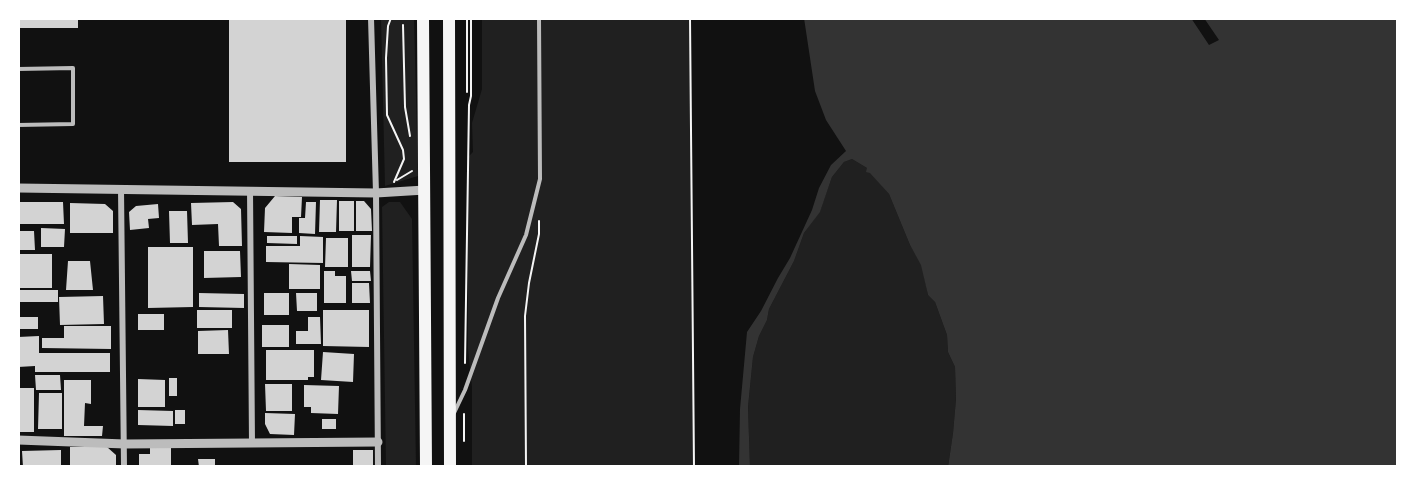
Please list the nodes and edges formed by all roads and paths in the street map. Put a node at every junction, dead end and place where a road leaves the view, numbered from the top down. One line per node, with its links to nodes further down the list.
1 (371, 18): 18 (street)
2 (391, 18): 13 (path)
3 (423, 18): 17 (main road)
4 (449, 18): 22 (main road)
5 (469, 18): 10 (path); 20 (path)
6 (539, 18): 22 (lane)
7 (690, 18): 33 (path)
8 (403, 25): 12 (path)
9 (18, 69): 11 (lane)
10 (466, 92)
11 (18, 125)
12 (410, 137)
13 (412, 163)
14 (18, 188): 15 (street)
15 (121, 189): 16 (street); 25 (street)
16 (250, 190): 18 (street); 26 (street)
17 (425, 190): 18 (street); 30 (main road)
18 (376, 193): 24 (street)
19 (540, 212): 32 (path)
20 (465, 368)
21 (464, 412): 27 (path)
22 (451, 420): 31 (main road)
23 (18, 440): 25 (street)
24 (378, 442): 26 (street); 29 (street)
25 (125, 444): 26 (street); 28 (street)
26 (252, 444)
27 (464, 445)
28 (124, 467)
29 (378, 467)
30 (426, 467)
31 (450, 467)
32 (526, 467)
33 (694, 467)

